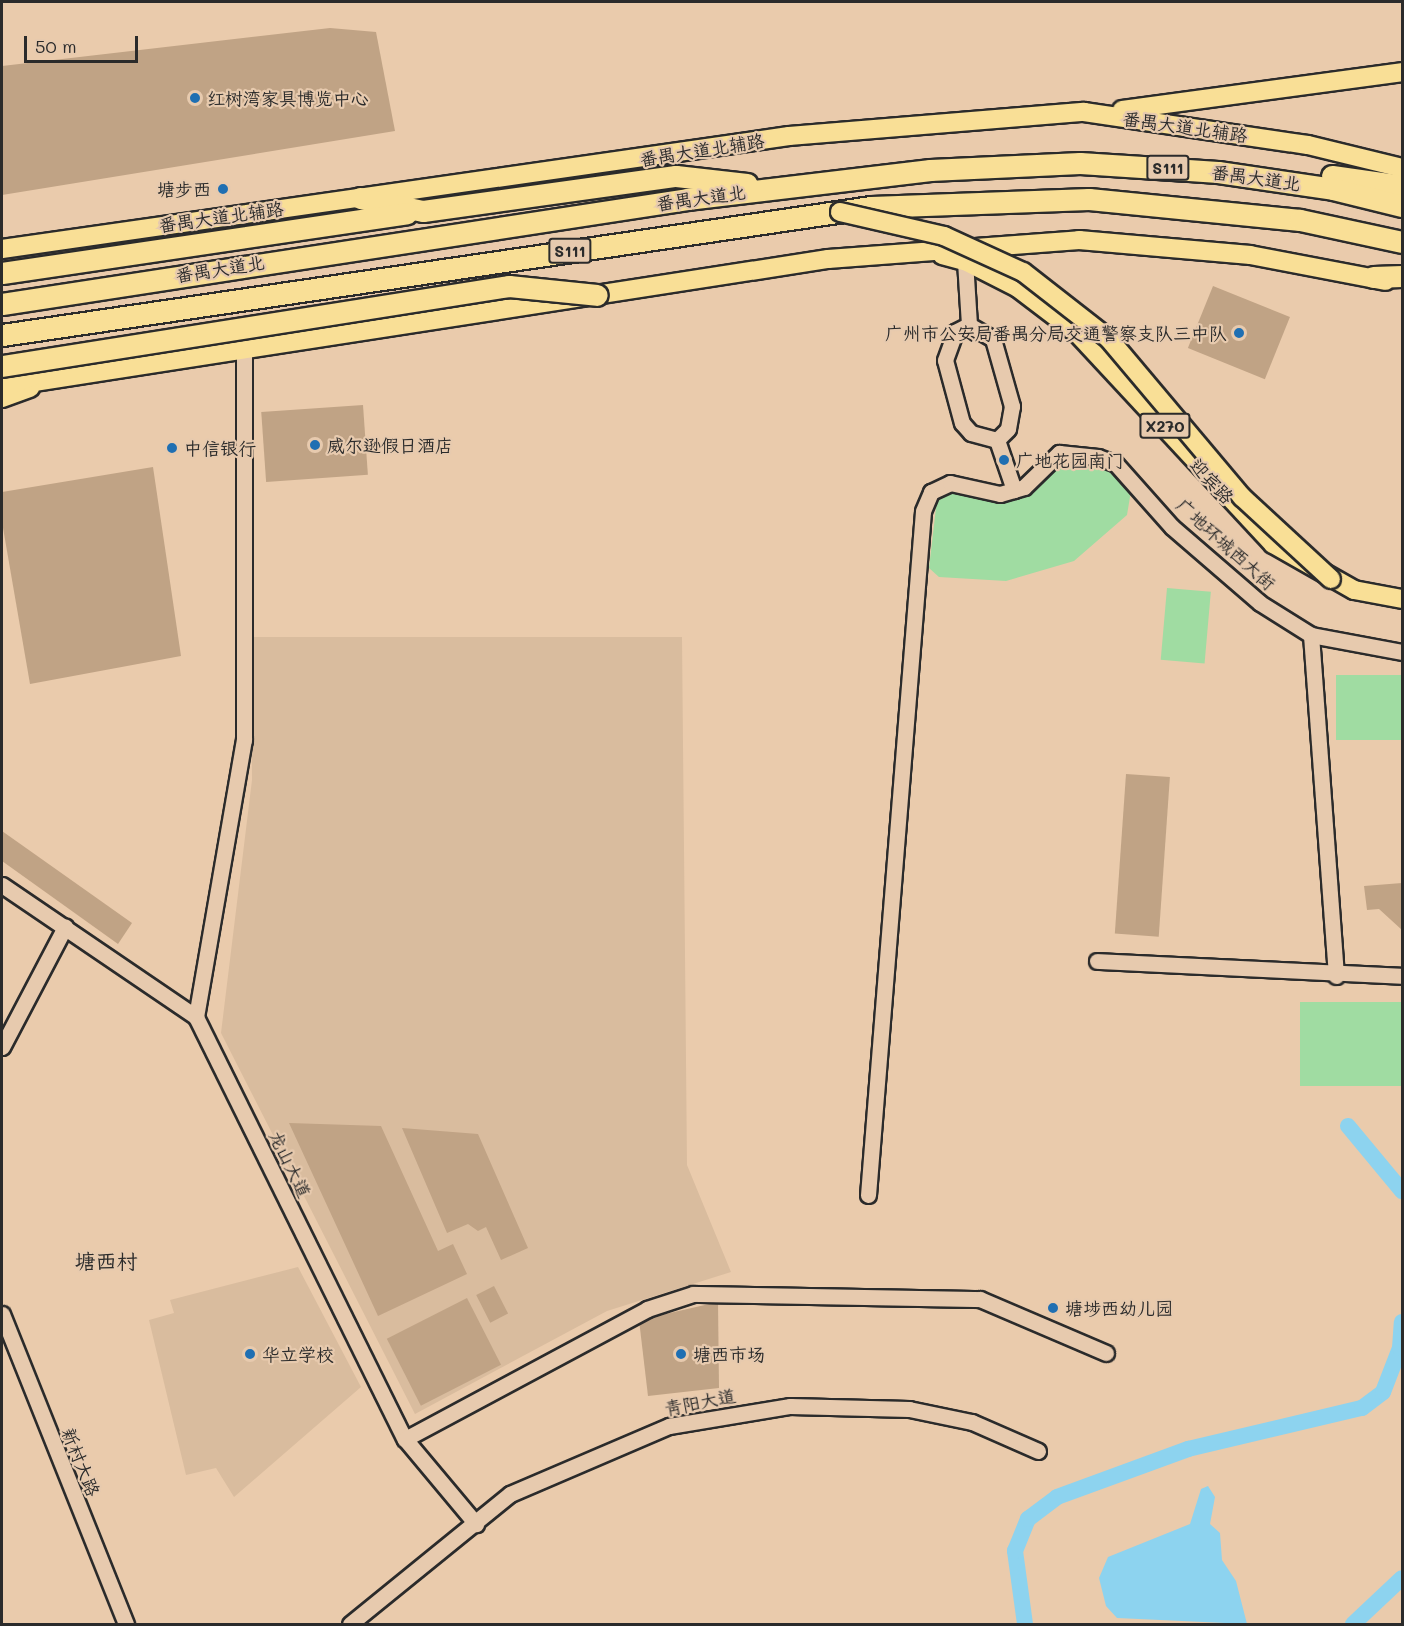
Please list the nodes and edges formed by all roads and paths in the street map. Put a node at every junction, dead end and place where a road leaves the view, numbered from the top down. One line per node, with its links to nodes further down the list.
1 (1402, 72): 2 (main road)
2 (1084, 112): 3 (main road, 番禺大道北辅路); 7 (main road, 番禺大道北辅路)
3 (1402, 168)
4 (1218, 172): 5 (highway); 6 (highway, 番禺大道北 / S111); 8 (highway, 番禺大道北 / S111)
5 (1402, 186)
6 (783, 188): 9 (highway); 20 (highway, 番禺大道北 / S111)
7 (360, 198): 9 (highway); 12 (main road, 番禺大道北辅路)
8 (1402, 206)
9 (423, 211): 15 (highway)
10 (840, 212): 11 (highway, 番禺大道北 / S111); 22 (highway, 番禺大道北 / S111); 31 (main road, bridge)
11 (1402, 242)
12 (2, 249)
13 (925, 252): 14 (main road, 迎宾路 / X270); 17 (main road); 19 (main road)
14 (965, 261): 21 (street); 31 (main road, 迎宾路 / X270)
15 (2, 273)
16 (1402, 276): 17 (highway)
17 (1373, 277): 18 (main road)
18 (1402, 285)
19 (597, 295): 23 (highway, bridge); 24 (main road)
20 (2, 304)
21 (969, 325): 29 (street); 29 (street)
22 (2, 335)
23 (112, 345): 25 (highway, bridge); 27 (highway, bridge)
24 (244, 349): 26 (main road); 40 (street)
25 (2, 366)
26 (52, 381): 27 (main road); 28 (main road)
27 (2, 386)
28 (2, 398)
29 (997, 440): 30 (street)
30 (1014, 490): 33 (street, 广地环城西大街); 42 (street)
31 (1330, 579): 32 (main road, 迎宾路 / X270)
32 (1402, 599)
33 (1311, 635): 34 (street, 广地环城西大街); 38 (street)
34 (1402, 652)
35 (2, 885): 36 (street, 龙山大道)
36 (66, 927): 40 (street, 龙山大道); 41 (street)
37 (1097, 961): 38 (street)
38 (1336, 976): 39 (street)
39 (1402, 976)
40 (196, 1017): 45 (street, 龙山大道)
41 (2, 1047)
42 (868, 1195)
43 (2, 1314): 48 (street, 新村大路)
44 (1106, 1353): 45 (street)
45 (405, 1439): 47 (street, 龙山大道)
46 (1038, 1451): 47 (street, 青阳大道)
47 (477, 1524): 49 (street, 青阳大道)
48 (126, 1624)
49 (350, 1624)

